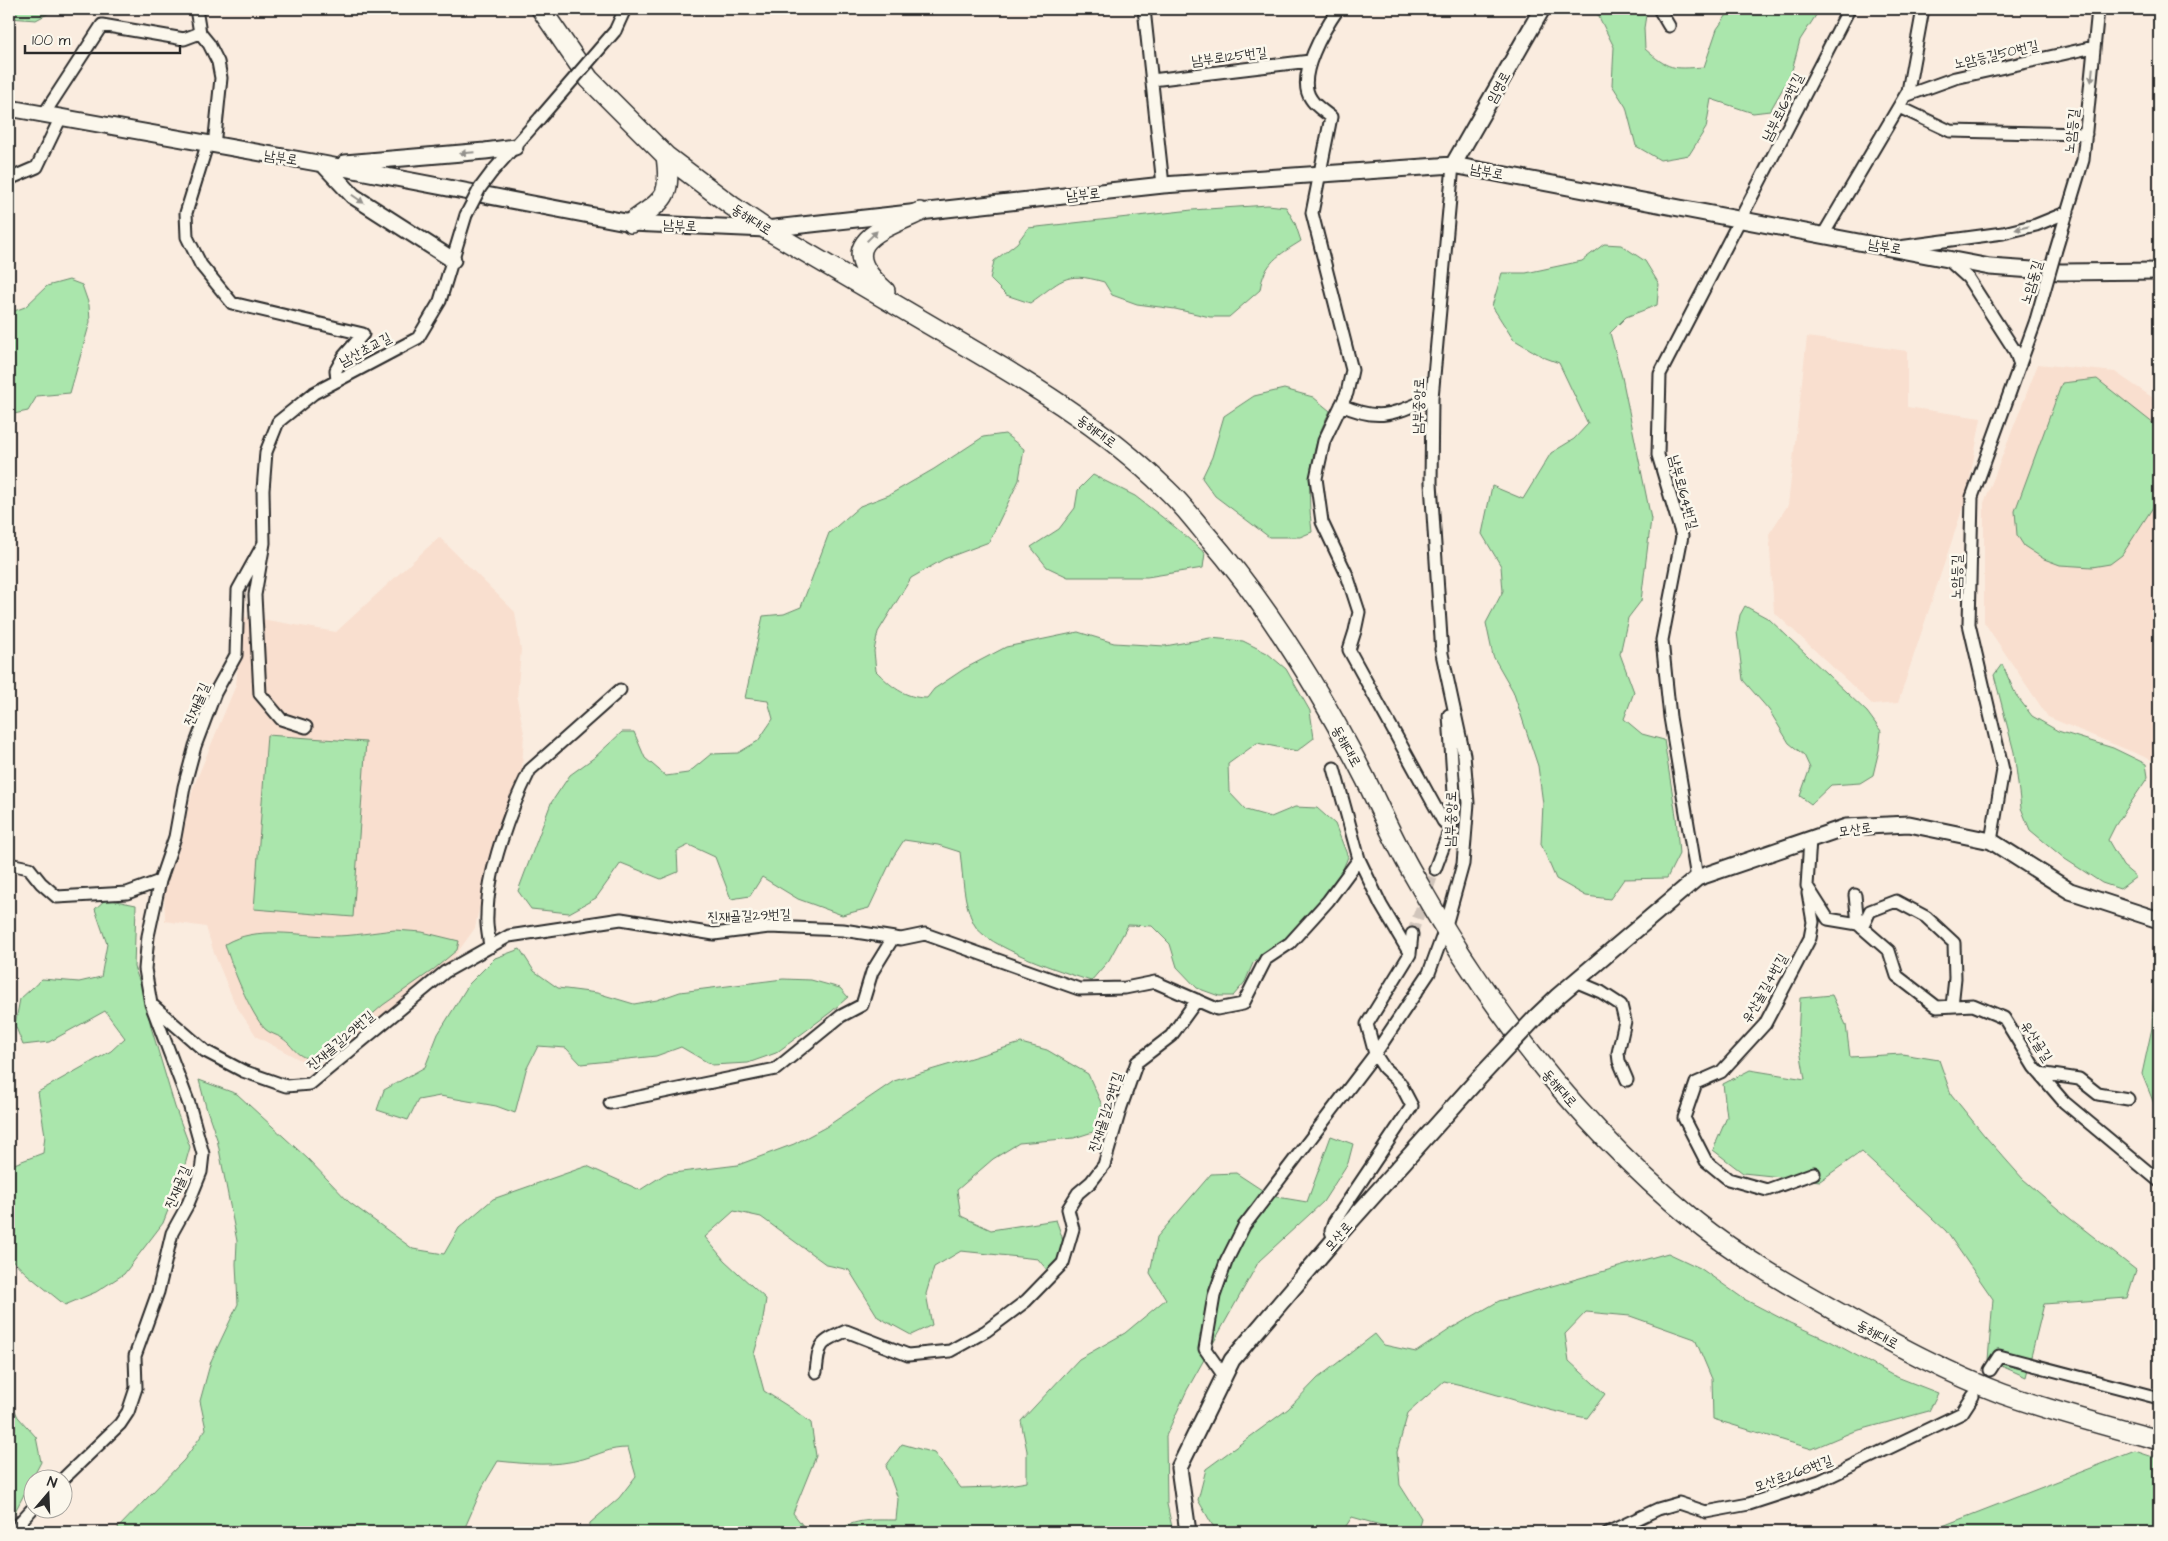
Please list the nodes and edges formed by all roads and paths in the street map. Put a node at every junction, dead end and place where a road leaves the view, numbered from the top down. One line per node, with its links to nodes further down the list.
1 (196, 9): 12 (street)
2 (541, 9): 24 (main road, 동해대로)
3 (626, 9): 23 (street, 남산초교길, bridge)
4 (1144, 9): 15 (street)
5 (1338, 9): 14 (street)
6 (1542, 9): 26 (street, 임영로)
7 (1659, 9): 11 (street)
8 (1849, 9): 32 (street, 남부로163번길)
9 (1923, 9): 16 (street)
10 (2098, 9): 13 (street, 노암등길)
11 (1670, 26)
12 (200, 33): 19 (street); 22 (street)
13 (2094, 47): 16 (street, 노암등길50번길); 21 (street, 노암등길, one-way to 21)
14 (1310, 61): 15 (street, 남부로125번길); 27 (street)
15 (1152, 80): 29 (street)
16 (1905, 96): 17 (street)
17 (1899, 107): 21 (street); 35 (street)
18 (9, 108): 19 (street, 남부로)
19 (44, 114): 20 (street, 남부로)
20 (60, 118): 22 (street, 남부로); 28 (street)
21 (2086, 134): 31 (street, 노암등길)
22 (210, 146): 25 (street, 남부로); 44 (street)
23 (515, 146): 25 (street, one-way to 25); 39 (street, 남산초교길, bridge)
24 (666, 156): 33 (main road); 34 (main road, 동해대로)
25 (323, 164): 33 (street, 남부로); 39 (street, one-way to 39)
26 (1454, 165): 27 (street, 남부로); 32 (street, 남부로); 45 (street, 남부중앙로)
27 (1319, 174): 29 (street, 남부로); 46 (street)
28 (9, 179)
29 (1163, 185): 30 (street, 남부로)
30 (920, 212): 34 (street, 남부로); 41 (main road, one-way to 30)
31 (2068, 212): 36 (street, one-way to 36); 37 (street, 노암등길)
32 (1741, 219): 35 (street, 남부로); 58 (street, 남부로164번길)
33 (631, 223): 34 (street, 남부로)
34 (766, 229): 41 (main road, 동해대로)
35 (1823, 235): 36 (street, 남부로)
36 (1894, 248): 38 (street, 남부로)
37 (2055, 253): 42 (street, 노암동길, bridge)
38 (1946, 258): 40 (street, 남부로); 43 (street)
39 (453, 260): 44 (street, 남산초교길)
40 (2159, 270)
41 (910, 313): 64 (main road, 동해대로)
42 (2036, 320): 43 (street, 노암등길)
43 (2020, 365): 54 (street, 노암등길)
44 (337, 381): 47 (street, 남산초교길)
45 (1432, 398): 46 (street); 48 (street, 남부중앙로)
46 (1341, 405): 52 (street)
47 (264, 543): 50 (street, 남산초교길); 59 (street, 진재골길)
48 (1441, 649): 52 (street, 남부중앙로); 64 (street, 남부중앙로)
49 (620, 690): 67 (street)
50 (306, 727)
51 (1334, 768): 55 (street)
52 (1450, 829): 57 (street, 남부중앙로)
53 (1810, 839): 54 (street, 모산로); 58 (street, 모산로); 60 (street)
54 (1991, 841): 62 (street, 모산로)
55 (1359, 859): 68 (street); 70 (street, 진재골길29번길)
56 (9, 864): 59 (street)
57 (1435, 869)
58 (1697, 878): 69 (street, 모산로)
59 (160, 881): 71 (street, 진재골길)
60 (1807, 886): 63 (street); 78 (street, 유산골길4번길)
61 (1854, 895): 63 (street)
62 (2159, 920)
63 (1860, 926): 72 (street, 유산골길); 72 (street)
64 (1445, 929): 73 (street, 남부중앙로); 86 (main road, 동해대로)
65 (1412, 934): 68 (street)
66 (892, 938): 67 (street, 진재골길29번길); 70 (street, 진재골길29번길); 77 (street)
67 (490, 947): 71 (street, 진재골길29번길)
68 (1410, 954): 73 (street)
69 (1576, 981): 75 (street); 80 (street, 모산로, bridge)
70 (1197, 1000): 82 (street, 진재골길29번길)
71 (151, 1004): 87 (street, 진재골길)
72 (1952, 1006): 74 (street, 유산골길)
73 (1375, 1054): 80 (street); 83 (street, 남부중앙로)
74 (2039, 1073): 76 (street); 79 (street, 유산골길)
75 (1627, 1080)
76 (2128, 1099)
77 (610, 1103)
78 (1814, 1173)
79 (2159, 1181)
80 (1334, 1240): 83 (street, 모산로)
81 (1990, 1370): 85 (street)
82 (816, 1372)
83 (1224, 1376): 90 (street, 모산로)
84 (1973, 1396): 91 (street, 모산로268번길)
85 (2159, 1398)
86 (2159, 1440)
87 (72, 1470)
88 (24, 1518): 89 (street)
89 (14, 1532)
90 (1188, 1532)
91 (1609, 1532)

